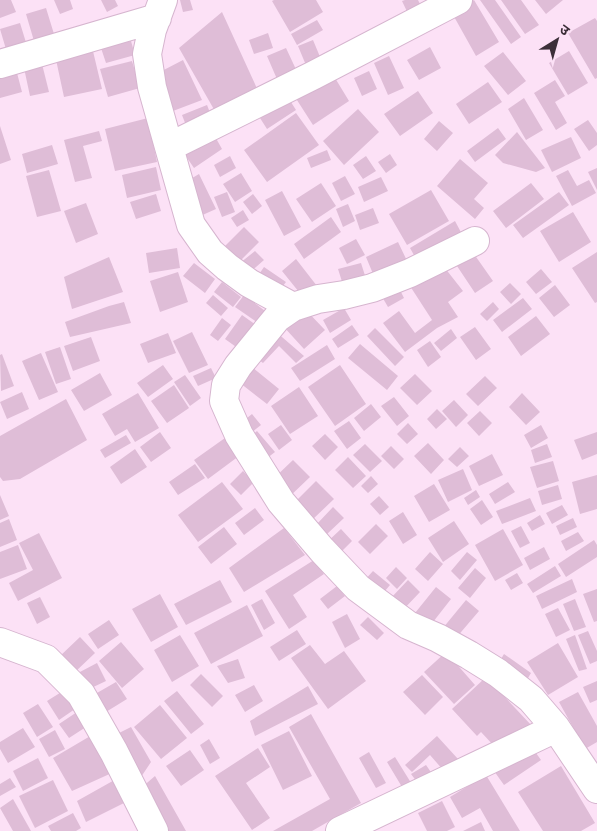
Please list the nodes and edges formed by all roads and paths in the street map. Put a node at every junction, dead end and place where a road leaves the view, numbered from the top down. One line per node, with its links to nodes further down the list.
1 (458, 0): 4 (street)
2 (160, 9): 3 (street); 4 (street)
3 (0, 64)
4 (169, 147): 6 (street)
5 (475, 241): 6 (street)
6 (293, 307): 8 (street)
7 (0, 642): 10 (street)
8 (556, 728): 9 (street); 11 (street)
9 (597, 789)
10 (154, 831)
11 (340, 831)

